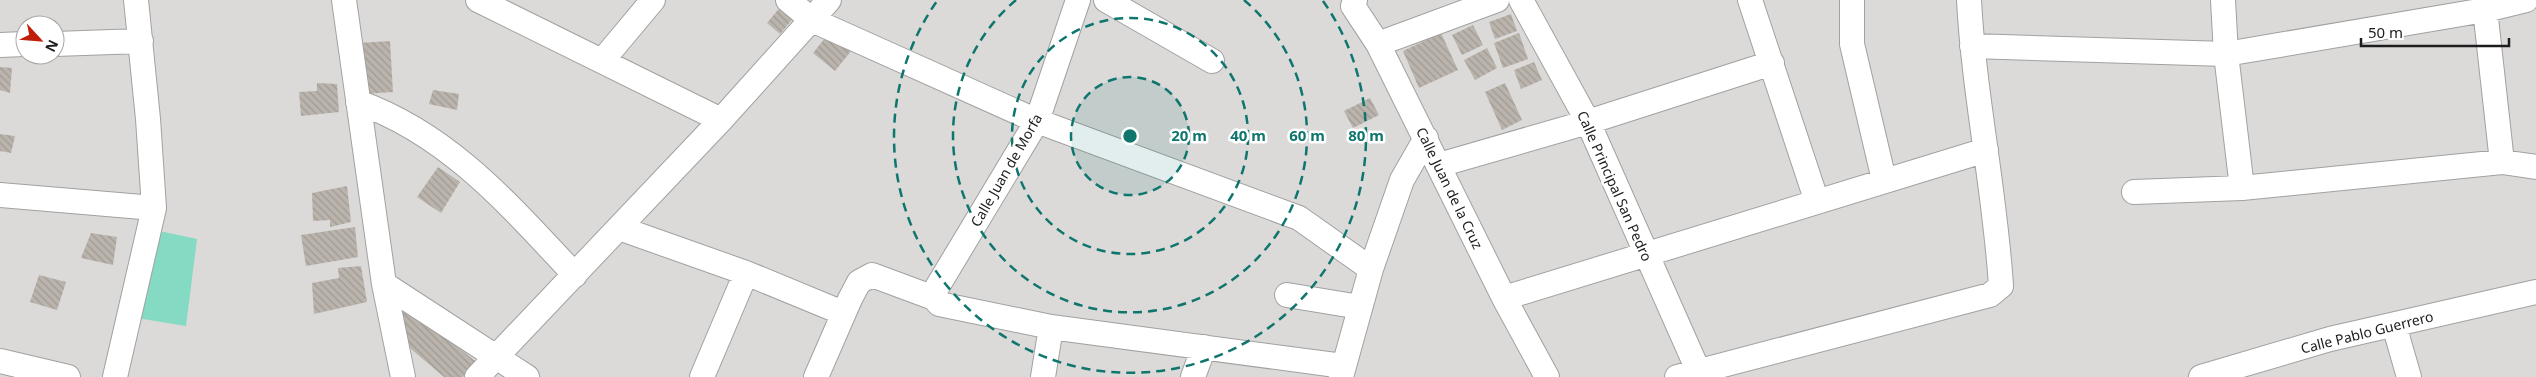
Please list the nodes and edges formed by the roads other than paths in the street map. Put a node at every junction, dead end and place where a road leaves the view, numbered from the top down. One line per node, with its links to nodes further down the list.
1 (136, 0): 19 (street)
2 (344, 0): 29 (street)
3 (478, 0): 26 (street)
4 (653, 0): 26 (street)
5 (788, 0): 18 (street)
6 (829, 0): 18 (street)
7 (1078, 0): 31 (street, Calle Juan de Morfa)
8 (1106, 0): 27 (street)
9 (1355, 0): 22 (street, Calle Juan de la Cruz)
10 (1497, 0): 22 (street)
11 (1521, 0): 32 (street, Calle Principal San Pedro)
12 (1750, 0): 28 (street)
13 (1852, 0): 38 (street)
14 (1969, 0): 24 (street)
15 (2223, 0): 25 (street)
16 (2526, 0): 17 (street)
17 (2484, 5): 25 (street); 35 (street)
18 (812, 20): 30 (street); 31 (street)
19 (141, 41): 21 (street); 43 (street)
20 (15, 44): 23 (street)
21 (65, 44)
22 (1378, 44): 33 (street, Calle Juan de la Cruz)
23 (0, 45)
24 (1972, 46): 25 (street); 34 (street)
25 (2226, 54): 39 (street)
26 (602, 61): 30 (street)
27 (1212, 61)
28 (1772, 63): 32 (street); 42 (street)
29 (358, 102): 48 (street); 49 (street)
30 (721, 120): 44 (street)
31 (1037, 121): 46 (street); 53 (street, Calle Juan de Morfa)
32 (1588, 122): 36 (street); 45 (street, Calle Principal San Pedro)
33 (1426, 138): 36 (street, Calle Juan de la Cruz); 46 (street)
34 (1986, 150): 38 (street); 63 (street)
35 (2502, 162): 37 (street); 39 (street)
36 (1439, 165): 52 (street, Calle Juan de la Cruz)
37 (2536, 167)
38 (1884, 180): 42 (street)
39 (2242, 188): 40 (street)
40 (2134, 192)
41 (0, 195): 43 (street)
42 (1817, 202): 45 (street)
43 (154, 208): 65 (street)
44 (619, 228): 47 (street); 48 (street)
45 (1645, 255): 52 (street); 63 (street, Calle Principal San Pedro)
46 (1372, 268): 54 (street)
47 (746, 273): 55 (street); 69 (street)
48 (575, 275): 59 (street)
49 (384, 284): 59 (street); 66 (street)
50 (2536, 292): 56 (street, Calle Pablo Guerrero)
51 (1287, 294): 54 (street)
52 (1504, 298): 73 (street, Calle Juan de la Cruz)
53 (936, 301): 55 (street); 57 (street)
54 (1360, 307): 61 (street)
55 (843, 313): 70 (street)
56 (2394, 324): 74 (street, Calle Pablo Guerrero); 75 (street)
57 (1051, 326): 58 (street); 71 (street)
58 (1204, 347): 61 (street); 72 (street)
59 (497, 358): 67 (street); 68 (street)
60 (0, 361): 62 (street)
61 (1342, 372)
62 (42, 374): 64 (street)
63 (1692, 375)
64 (68, 377)
65 (115, 377)
66 (403, 377)
67 (477, 377)
68 (527, 377)
69 (702, 377)
70 (816, 377)
71 (1043, 377)
72 (1193, 377)
73 (1547, 377)
74 (2201, 377)
75 (2409, 377)

